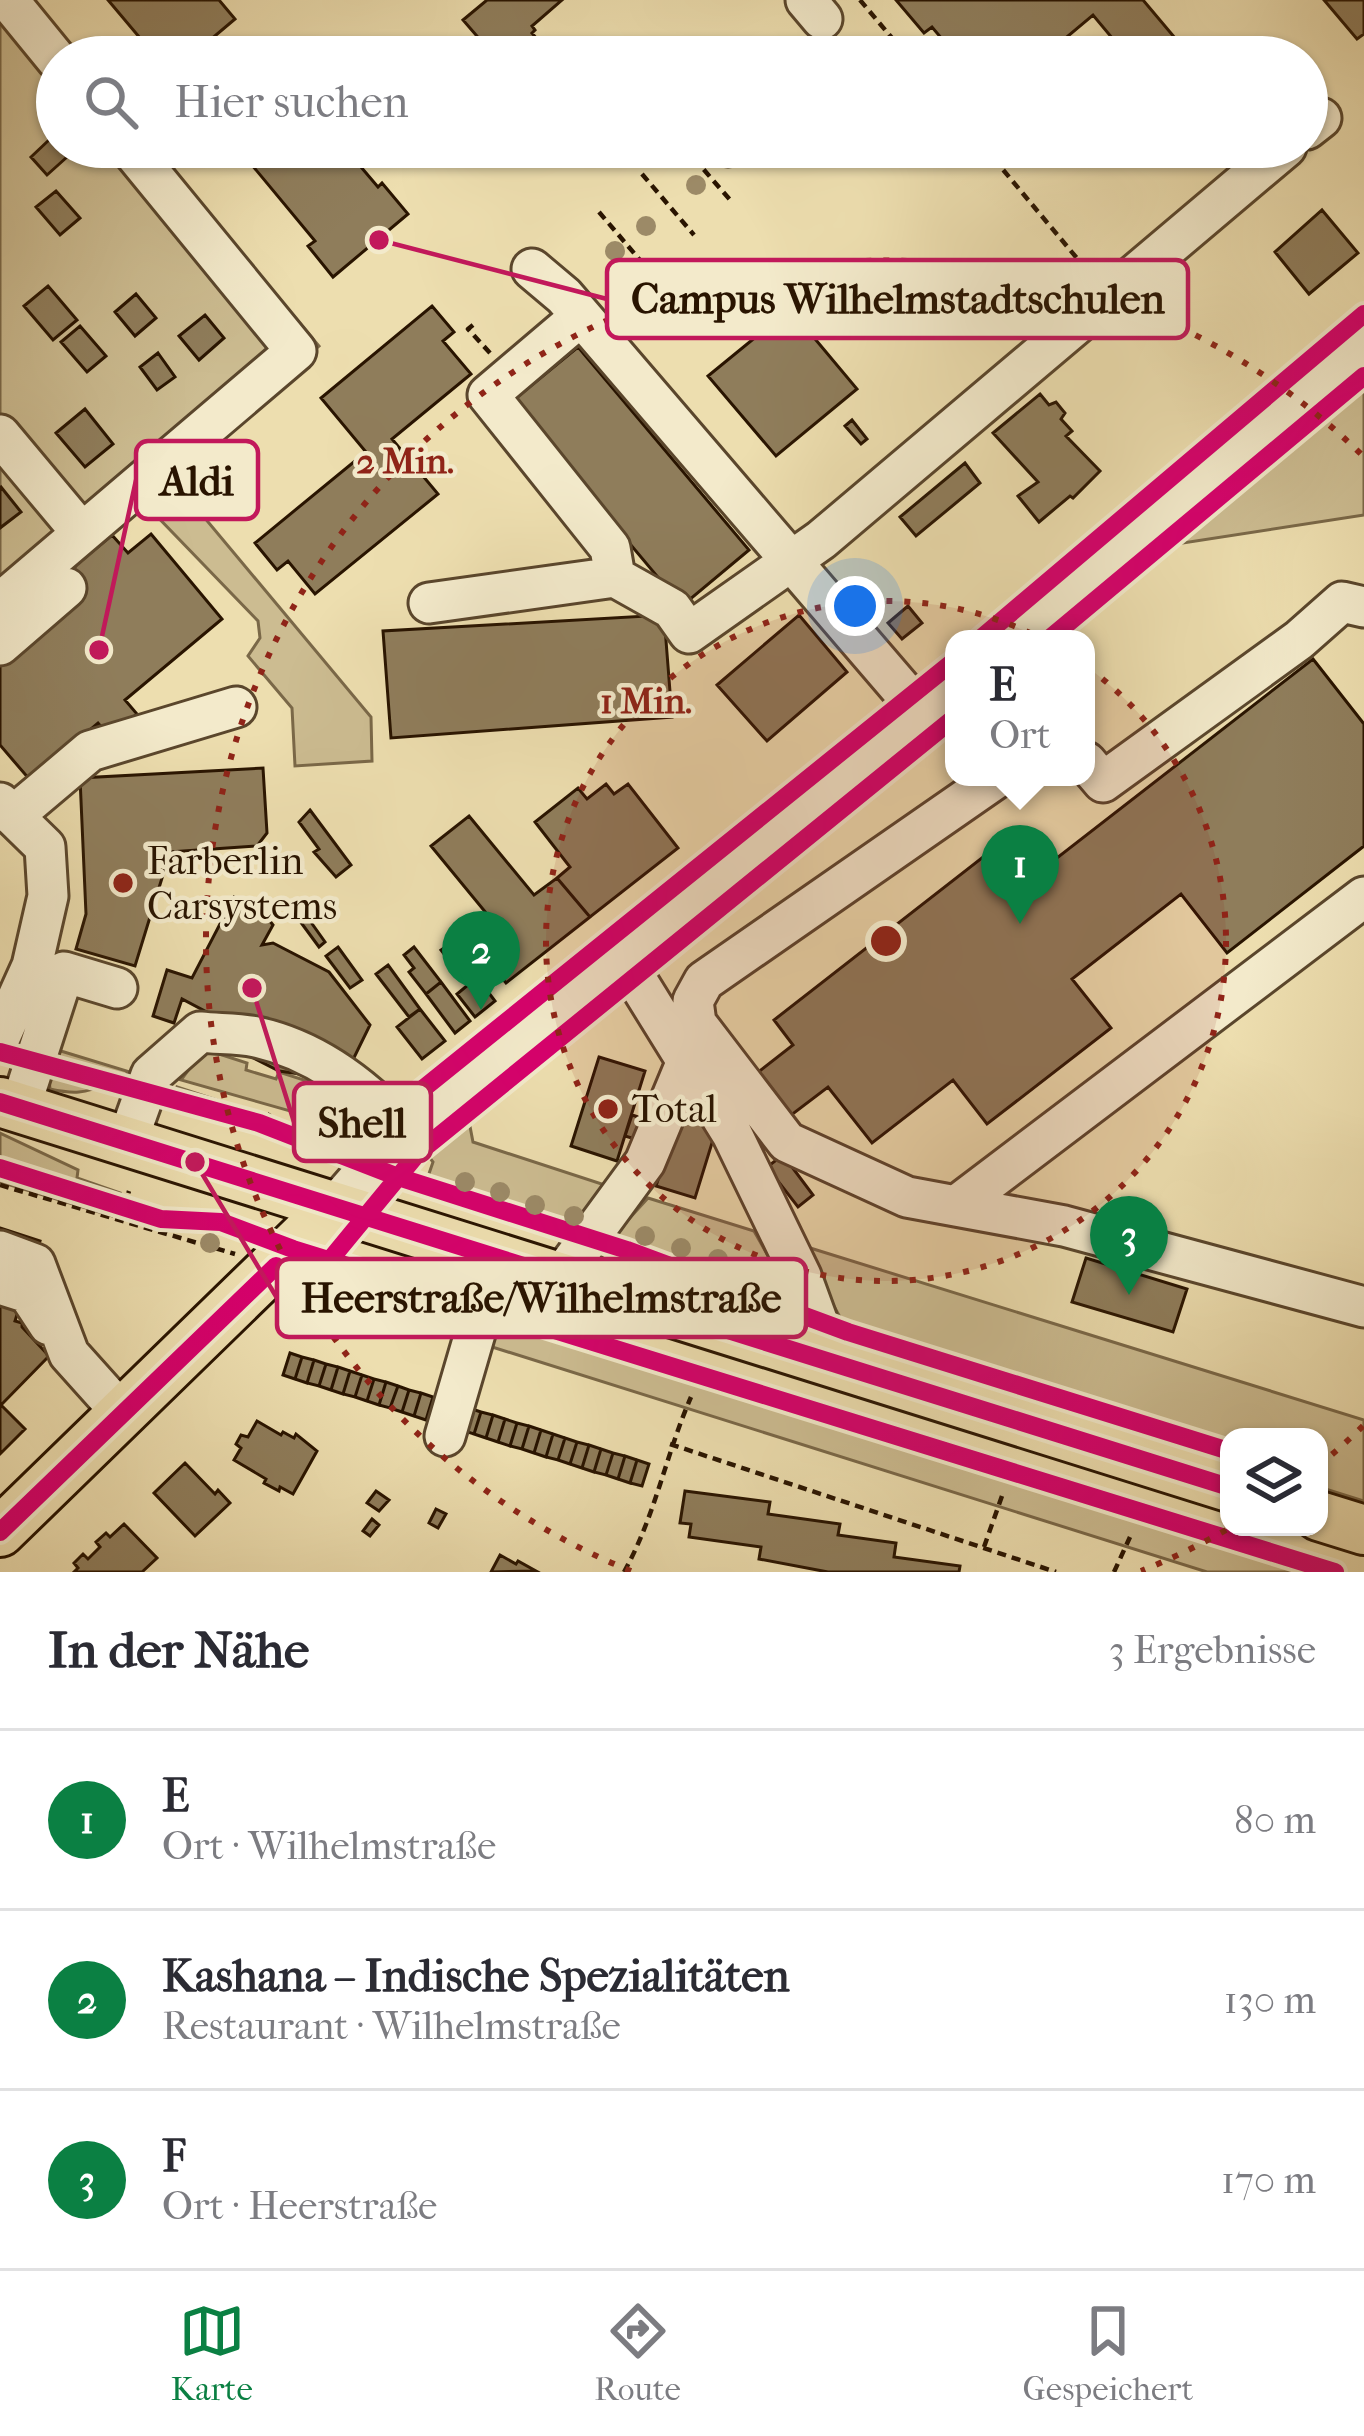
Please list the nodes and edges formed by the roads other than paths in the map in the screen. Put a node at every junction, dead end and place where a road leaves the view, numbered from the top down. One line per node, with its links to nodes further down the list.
1 (8, 0): 2 (street)
2 (37, 36)
3 (146, 168): 9 (street)
4 (1261, 168): 10 (street)
5 (532, 269): 6 (street)
6 (581, 316): 10 (street); 11 (street)
7 (1364, 349): 16 (street)
8 (0, 435): 9 (street)
9 (82, 533): 13 (street)
10 (791, 563): 11 (street); 19 (street)
11 (615, 577): 14 (street)
12 (66, 588): 17 (street)
13 (0, 603)
14 (429, 603)
15 (1364, 607): 20 (street)
16 (1031, 630)
17 (0, 645)
18 (236, 707): 22 (street)
19 (940, 707): 24 (street)
20 (1095, 773)
21 (985, 786): 31 (street)
22 (7, 809): 26 (street)
23 (1364, 897): 31 (street)
24 (623, 958): 27 (street); 29 (street)
25 (118, 988): 28 (street)
26 (0, 1037)
27 (687, 1061): 35 (street); 39 (street)
28 (10, 1105): 30 (main road)
29 (405, 1132): 30 (street); 32 (street)
30 (127, 1142): 32 (main road)
31 (956, 1206): 37 (street)
32 (334, 1207): 34 (main road); 40 (main road)
33 (0, 1251): 38 (street)
34 (497, 1258): 35 (main road); 41 (street)
35 (560, 1278): 39 (main road)
36 (0, 1284): 38 (street)
37 (1364, 1307)
38 (69, 1354): 40 (street)
39 (807, 1354): 42 (main road)
40 (121, 1412): 45 (main road)
41 (446, 1436)
42 (1220, 1484)
43 (1328, 1519): 44 (main road)
44 (1364, 1530)
45 (0, 1532)

